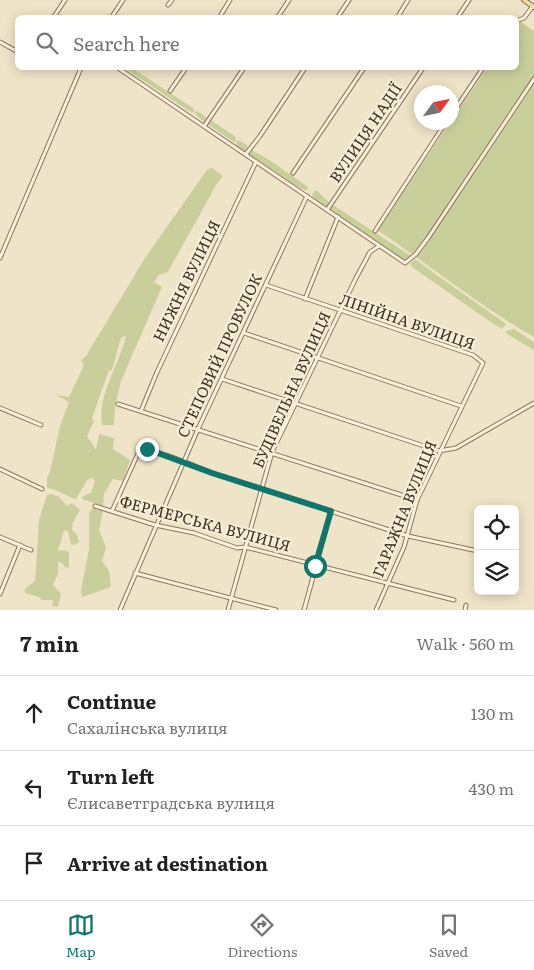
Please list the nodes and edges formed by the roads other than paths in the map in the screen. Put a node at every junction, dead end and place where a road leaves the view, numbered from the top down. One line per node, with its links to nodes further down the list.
1 (65, 0): 12 (street)
2 (123, 0): 13 (street)
3 (172, 0): 10 (street)
4 (230, 0): 14 (street)
5 (289, 0): 15 (street)
6 (349, 0): 16 (street)
7 (408, 0): 17 (street)
8 (469, 0): 18 (street)
9 (524, 0): 11 (main road)
10 (168, 5)
11 (534, 6): 19 (street)
12 (55, 15)
13 (113, 15)
14 (221, 15)
15 (279, 15)
16 (339, 15)
17 (399, 15)
18 (459, 15)
19 (519, 20)
20 (0, 42): 21 (street)
21 (15, 50)
22 (79, 70): 43 (street)
23 (121, 70): 33 (street)
24 (185, 70): 31 (street)
25 (243, 70): 33 (street)
26 (304, 70): 35 (street)
27 (363, 70): 37 (street)
28 (422, 70): 39 (street, ВУЛИЦЯ НАДІЇ)
29 (483, 70): 32 (street)
30 (534, 79): 42 (street)
31 (170, 91)
32 (459, 104)
33 (205, 125): 35 (street)
34 (441, 130): 41 (street)
35 (246, 154): 36 (street)
36 (256, 162): 38 (street); 56 (street, НИЖНЯ ВУЛИЦЯ)
37 (293, 173)
38 (308, 196): 39 (street); 44 (street, СТЕПОВИЙ ПРОВУЛОК)
39 (327, 210): 40 (street)
40 (338, 218): 42 (street); 45 (street)
41 (375, 231)
42 (379, 246): 46 (street, БУДІВЕЛЬНА ВУЛИЦЯ)
43 (0, 258)
44 (266, 286): 45 (street, ЛІНІЙНА ВУЛИЦЯ); 47 (street, СТЕПОВИЙ ПРОВУЛОК)
45 (305, 299): 46 (street, ЛІНІЙНА ВУЛИЦЯ)
46 (340, 311): 48 (street, БУДІВЕЛЬНА ВУЛИЦЯ); 49 (street, ЛІНІЙНА ВУЛИЦЯ)
47 (244, 333): 48 (street); 50 (street, СТЕПОВИЙ ПРОВУЛОК)
48 (318, 358): 53 (street, БУДІВЕЛЬНА ВУЛИЦЯ); 54 (street)
49 (483, 362): 54 (street, ГАРАЖНА ВУЛИЦЯ)
50 (222, 379): 53 (street); 58 (street, СТЕПОВИЙ ПРОВУЛОК)
51 (534, 403): 59 (street)
52 (118, 404): 56 (street)
53 (296, 405): 59 (street); 60 (street, БУДІВЕЛЬНА ВУЛИЦЯ)
54 (461, 406): 59 (street, ГАРАЖНА ВУЛИЦЯ)
55 (0, 408): 57 (street)
56 (140, 410): 58 (street)
57 (41, 425)
58 (198, 429): 60 (street); 61 (street, СТЕПОВИЙ ПРОВУЛОК)
59 (439, 451): 65 (street, ГАРАЖНА ВУЛИЦЯ)
60 (272, 452): 64 (street, БУДІВЕЛЬНА ВУЛИЦЯ); 65 (street)
61 (184, 461): 64 (street); 67 (street); 69 (street, СТЕПОВИЙ ПРОВУЛОК)
62 (0, 469): 63 (street)
63 (42, 489)
64 (260, 489): 68 (street); 73 (street, БУДІВЕЛЬНА ВУЛИЦЯ)
65 (417, 500): 70 (street, ГАРАЖНА ВУЛИЦЯ)
66 (95, 506): 67 (street, ФЕРМЕРСЬКА ВУЛИЦЯ)
67 (112, 511): 69 (street, ФЕРМЕРСЬКА ВУЛИЦЯ)
68 (331, 511): 70 (street); 76 (street)
69 (156, 525): 73 (street, ФЕРМЕРСЬКА ВУЛИЦЯ); 77 (street, СТЕПОВИЙ ПРОВУЛОК)
70 (408, 536): 75 (street); 78 (street, ГАРАЖНА ВУЛИЦЯ)
71 (0, 537): 72 (street)
72 (20, 545): 74 (street); 79 (street)
73 (245, 547): 76 (street, ФЕРМЕРСЬКА ВУЛИЦЯ); 80 (street, БУДІВЕЛЬНА ВУЛИЦЯ)
74 (31, 550)
75 (474, 550)
76 (315, 566): 78 (street, ФЕРМЕРСЬКА ВУЛИЦЯ); 85 (street)
77 (135, 573): 80 (street); 82 (street, СТЕПОВИЙ ПРОВУЛОК)
78 (387, 584): 81 (street, ФЕРМЕРСЬКА ВУЛИЦЯ); 86 (street, ГАРАЖНА ВУЛИЦЯ)
79 (0, 594)
80 (232, 597): 83 (street, БУДІВЕЛЬНА ВУЛИЦЯ); 84 (street)
81 (454, 600)
82 (120, 610)
83 (228, 610)
84 (276, 610)
85 (304, 610)
86 (376, 610)

